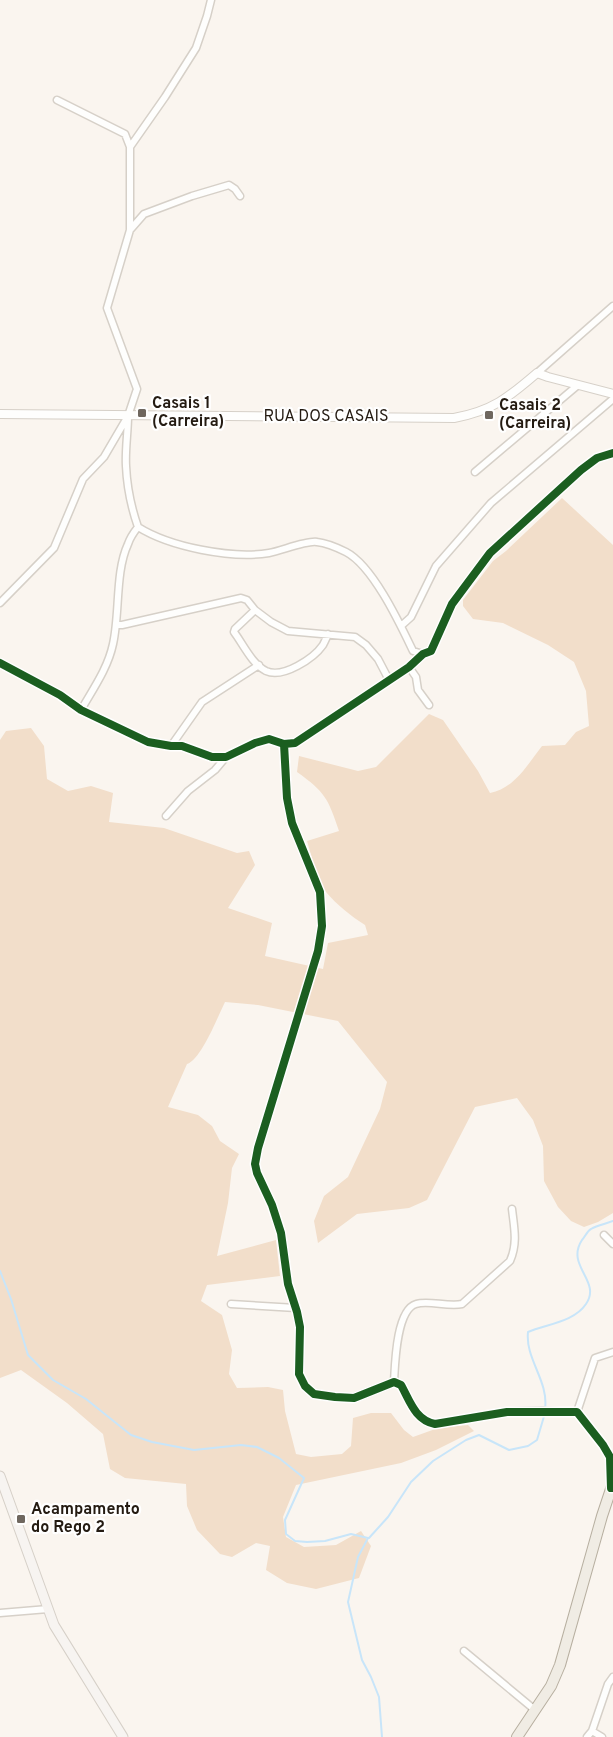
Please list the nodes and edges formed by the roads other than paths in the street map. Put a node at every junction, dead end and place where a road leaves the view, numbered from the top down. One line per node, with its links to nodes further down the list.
1 (211, 0): 3 (street)
2 (57, 100): 3 (street)
3 (130, 147): 5 (street)
4 (240, 196): 5 (street)
5 (130, 230): 12 (street)
6 (613, 306): 7 (street, RUA DOS CASAIS)
7 (537, 373): 8 (street); 12 (street, RUA DOS CASAIS)
8 (578, 385): 9 (street); 14 (street)
9 (613, 394)
10 (613, 399): 19 (street)
11 (0, 414): 12 (street, RUA DOS CASAIS)
12 (128, 416): 15 (street); 16 (street)
13 (613, 453): 21 (street)
14 (475, 472)
15 (138, 527): 18 (street); 19 (street)
16 (0, 603)
17 (255, 610): 18 (street); 20 (street); 23 (street)
18 (116, 625): 27 (street)
19 (401, 626): 21 (street)
20 (328, 634): 23 (street); 25 (street)
21 (423, 654): 24 (street)
22 (0, 663): 27 (street)
23 (259, 665): 29 (street)
24 (409, 668): 25 (street); 26 (street)
25 (389, 680): 28 (street)
26 (429, 705)
27 (81, 710): 29 (street)
28 (284, 744): 30 (street); 36 (street)
29 (171, 746): 30 (street)
30 (226, 757): 31 (street)
31 (166, 816)
32 (512, 1209): 38 (street)
33 (604, 1235): 34 (street)
34 (613, 1244)
35 (231, 1304): 36 (street)
36 (296, 1308): 38 (street)
37 (613, 1352): 40 (street)
38 (394, 1382): 39 (street)
39 (546, 1411): 40 (street)
40 (577, 1412): 42 (street)
41 (0, 1476): 43 (main road)
42 (612, 1486): 47 (main road)
43 (48, 1609): 44 (street); 49 (main road)
44 (0, 1613)
45 (464, 1651): 47 (street)
46 (613, 1677): 48 (street)
47 (534, 1710): 50 (main road)
48 (592, 1731): 51 (street); 52 (street)
49 (122, 1737)
50 (517, 1737)
51 (587, 1737)
52 (602, 1737)

